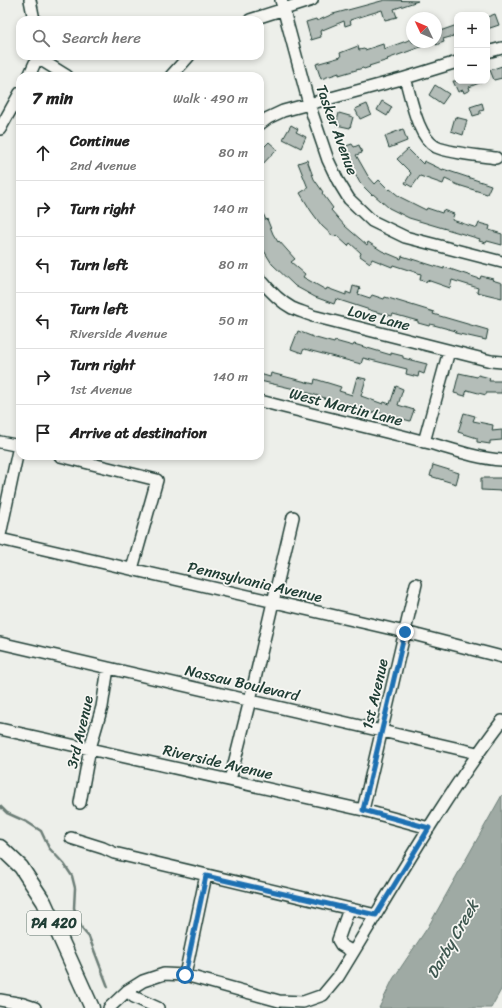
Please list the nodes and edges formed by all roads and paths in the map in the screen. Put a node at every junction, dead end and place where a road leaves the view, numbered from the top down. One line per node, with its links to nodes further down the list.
1 (30, 0): 4 (street)
2 (312, 0): 3 (street)
3 (282, 4): 5 (street); 17 (street, Tasker Avenue)
4 (33, 16)
5 (258, 16)
6 (502, 48): 7 (street)
7 (490, 51)
8 (37, 60): 12 (street)
9 (43, 60): 13 (street)
10 (185, 60): 14 (street)
11 (454, 63): 15 (street)
12 (31, 72)
13 (61, 72)
14 (175, 72)
15 (405, 78): 17 (street); 20 (street)
16 (16, 100): 19 (street)
17 (309, 104): 18 (street); 21 (street, Tasker Avenue)
18 (264, 121)
19 (0, 129)
20 (496, 158)
21 (502, 262)
22 (264, 284): 23 (street, Love Lane)
23 (449, 350): 24 (street, Love Lane); 27 (street)
24 (502, 362)
25 (264, 402): 27 (street, West Martin Lane)
26 (0, 442): 28 (street)
27 (424, 442): 31 (street, West Martin Lane)
28 (16, 445)
29 (17, 460): 33 (street)
30 (76, 460): 35 (street)
31 (502, 460)
32 (292, 518): 37 (street)
33 (0, 535)
34 (0, 538): 35 (street, Pennsylvania Avenue)
35 (132, 569): 37 (street, Pennsylvania Avenue)
36 (416, 584): 38 (street, 1st Avenue)
37 (272, 601): 38 (street, Pennsylvania Avenue); 42 (street)
38 (405, 632): 40 (street, Pennsylvania Avenue); 45 (street, 1st Avenue)
39 (0, 643): 41 (street, Nassau Boulevard)
40 (502, 657)
41 (108, 668): 42 (street, Nassau Boulevard); 46 (street, 3rd Avenue)
42 (250, 700): 45 (street, Nassau Boulevard); 48 (street)
43 (502, 721): 47 (street)
44 (0, 729): 46 (street, Riverside Avenue)
45 (382, 731): 47 (street, Nassau Boulevard); 50 (street, 1st Avenue)
46 (90, 748): 48 (street, Riverside Avenue); 49 (street, 3rd Avenue)
47 (477, 753): 51 (street)
48 (230, 780): 50 (street, Riverside Avenue)
49 (80, 803)
50 (363, 810): 51 (street, Riverside Avenue)
51 (429, 828): 56 (street)
52 (71, 838): 54 (street)
53 (0, 847): 62 (main road, PA 420)
54 (206, 876): 55 (street); 58 (street)
55 (350, 909): 56 (street); 57 (street)
56 (376, 915): 57 (street)
57 (353, 952): 58 (street)
58 (185, 975): 59 (street)
59 (127, 991): 63 (street); 64 (street)
60 (0, 1000): 61 (street)
61 (35, 1008)
62 (92, 1008)
63 (109, 1008)
64 (158, 1008)

